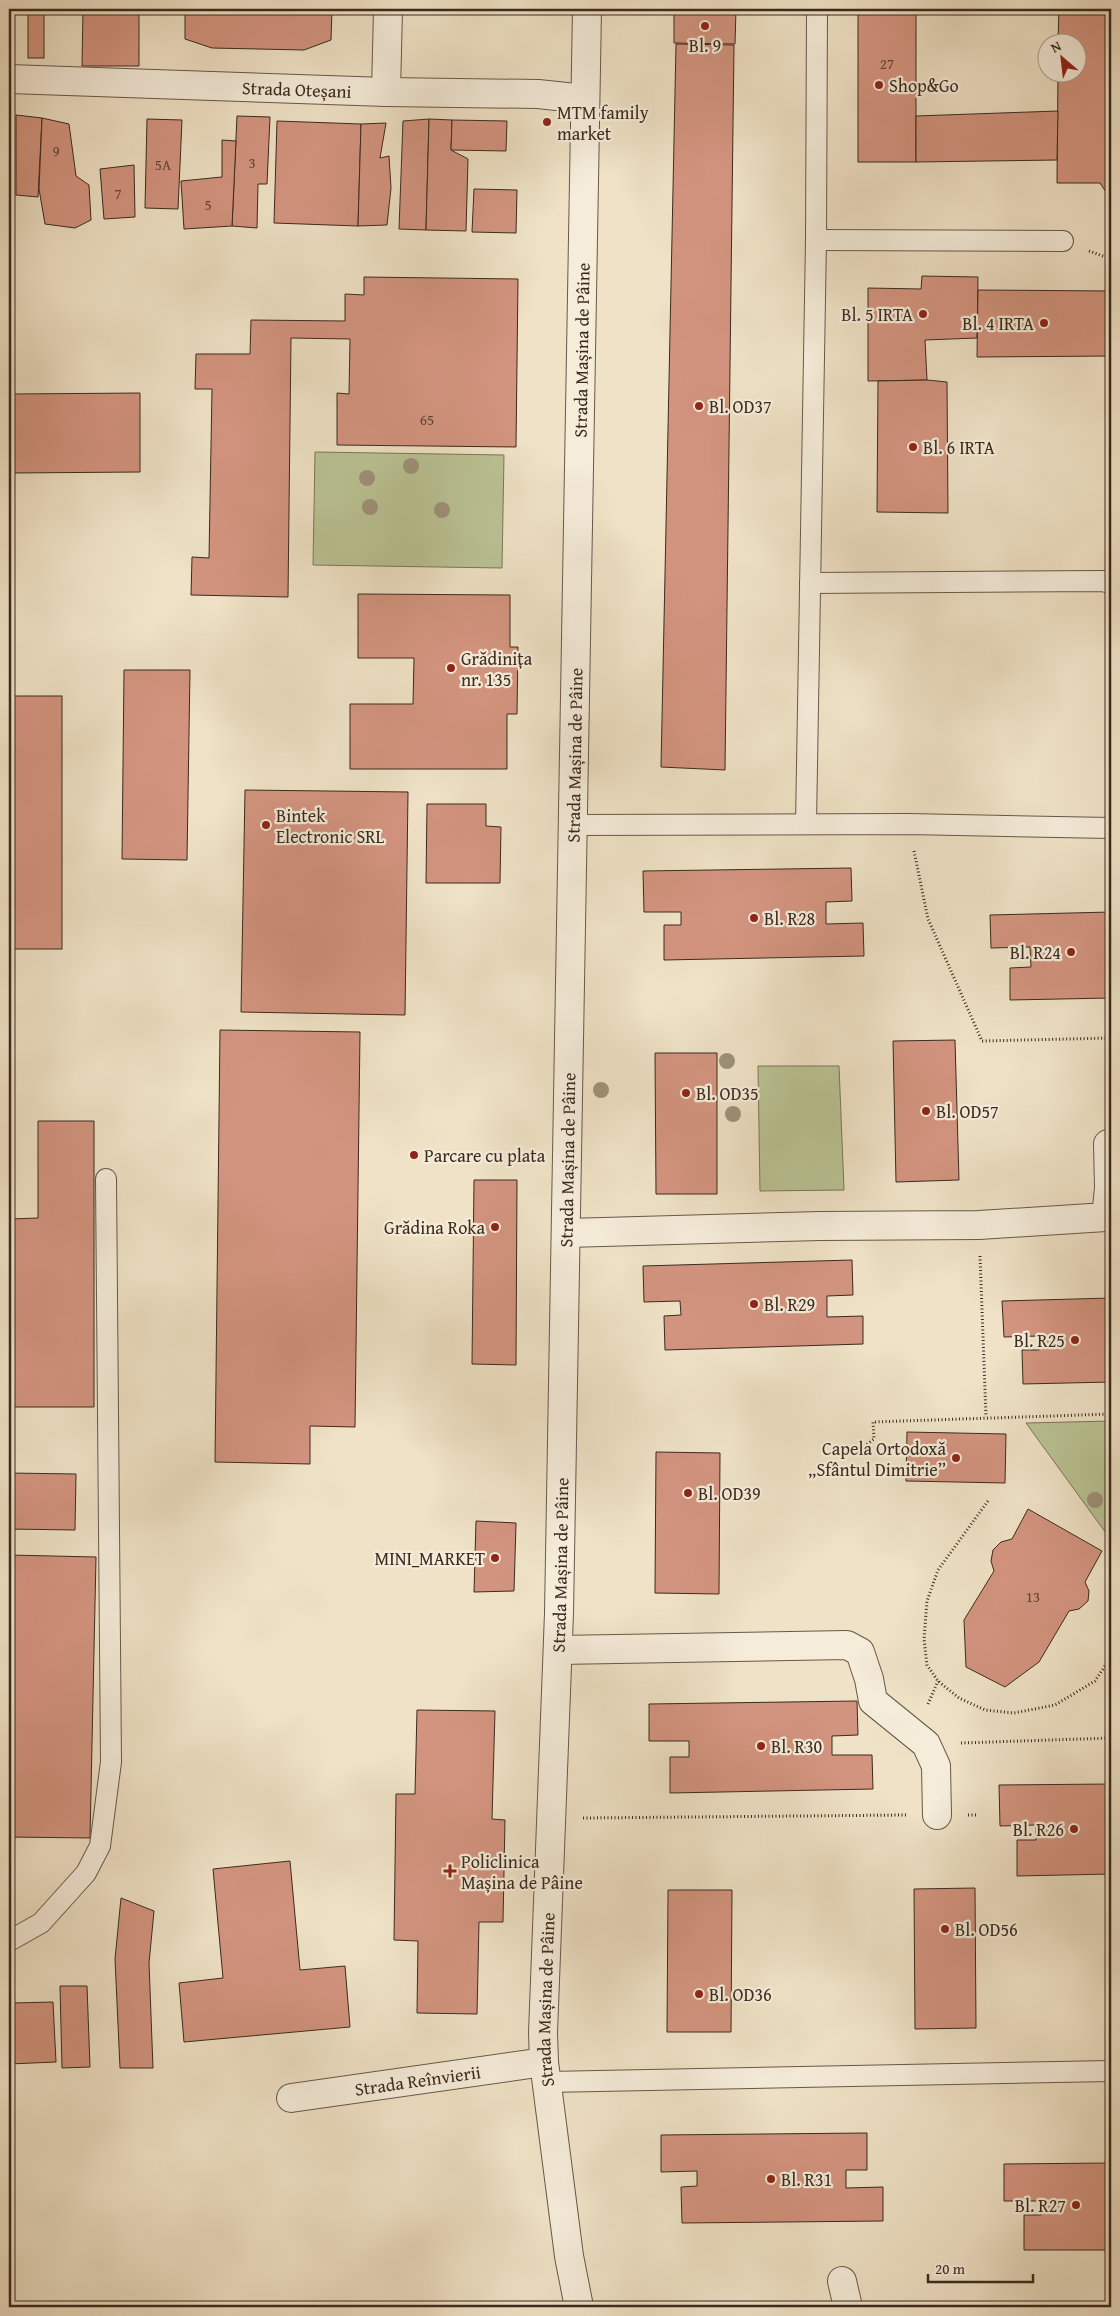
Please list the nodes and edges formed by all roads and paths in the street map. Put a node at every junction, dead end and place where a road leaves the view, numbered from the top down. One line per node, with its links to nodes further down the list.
1 (388, 9): 5 (street)
2 (587, 9): 6 (street, Strada Mașina de Pâine)
3 (817, 9): 7 (lane)
4 (9, 79): 5 (street, Strada Oteșani)
5 (386, 92): 6 (street, Strada Oteșani)
6 (585, 99): 13 (street, Strada Mașina de Pâine)
7 (816, 240): 8 (lane); 9 (lane)
8 (1063, 241)
9 (810, 583): 10 (lane); 11 (lane)
10 (1111, 584)
11 (806, 824): 12 (lane); 13 (lane)
12 (908, 824): 14 (lane); 15 (path)
13 (572, 825): 19 (street, Strada Mașina de Pâine)
14 (1111, 828)
15 (1111, 1038)
16 (1108, 1144): 18 (street)
17 (106, 1179): 31 (lane)
18 (979, 1225): 19 (street); 21 (path)
19 (567, 1233): 24 (street, Strada Mașina de Pâine)
20 (1111, 1414): 21 (path)
21 (986, 1417): 22 (path)
22 (853, 1455)
23 (988, 1501): 25 (path)
24 (558, 1650): 27 (street); 30 (street, Strada Mașina de Pâine)
25 (1111, 1657)
26 (1111, 1738): 27 (path)
27 (926, 1744): 28 (street)
28 (937, 1815): 29 (path); 30 (path)
29 (976, 1815)
30 (552, 1818): 33 (street, Strada Mașina de Pâine)
31 (9, 1941)
32 (1111, 2071): 33 (lane)
33 (546, 2072): 34 (street, Strada Reînvierii); 35 (street, Strada Mașina de Pâine)
34 (291, 2098)
35 (580, 2307)

